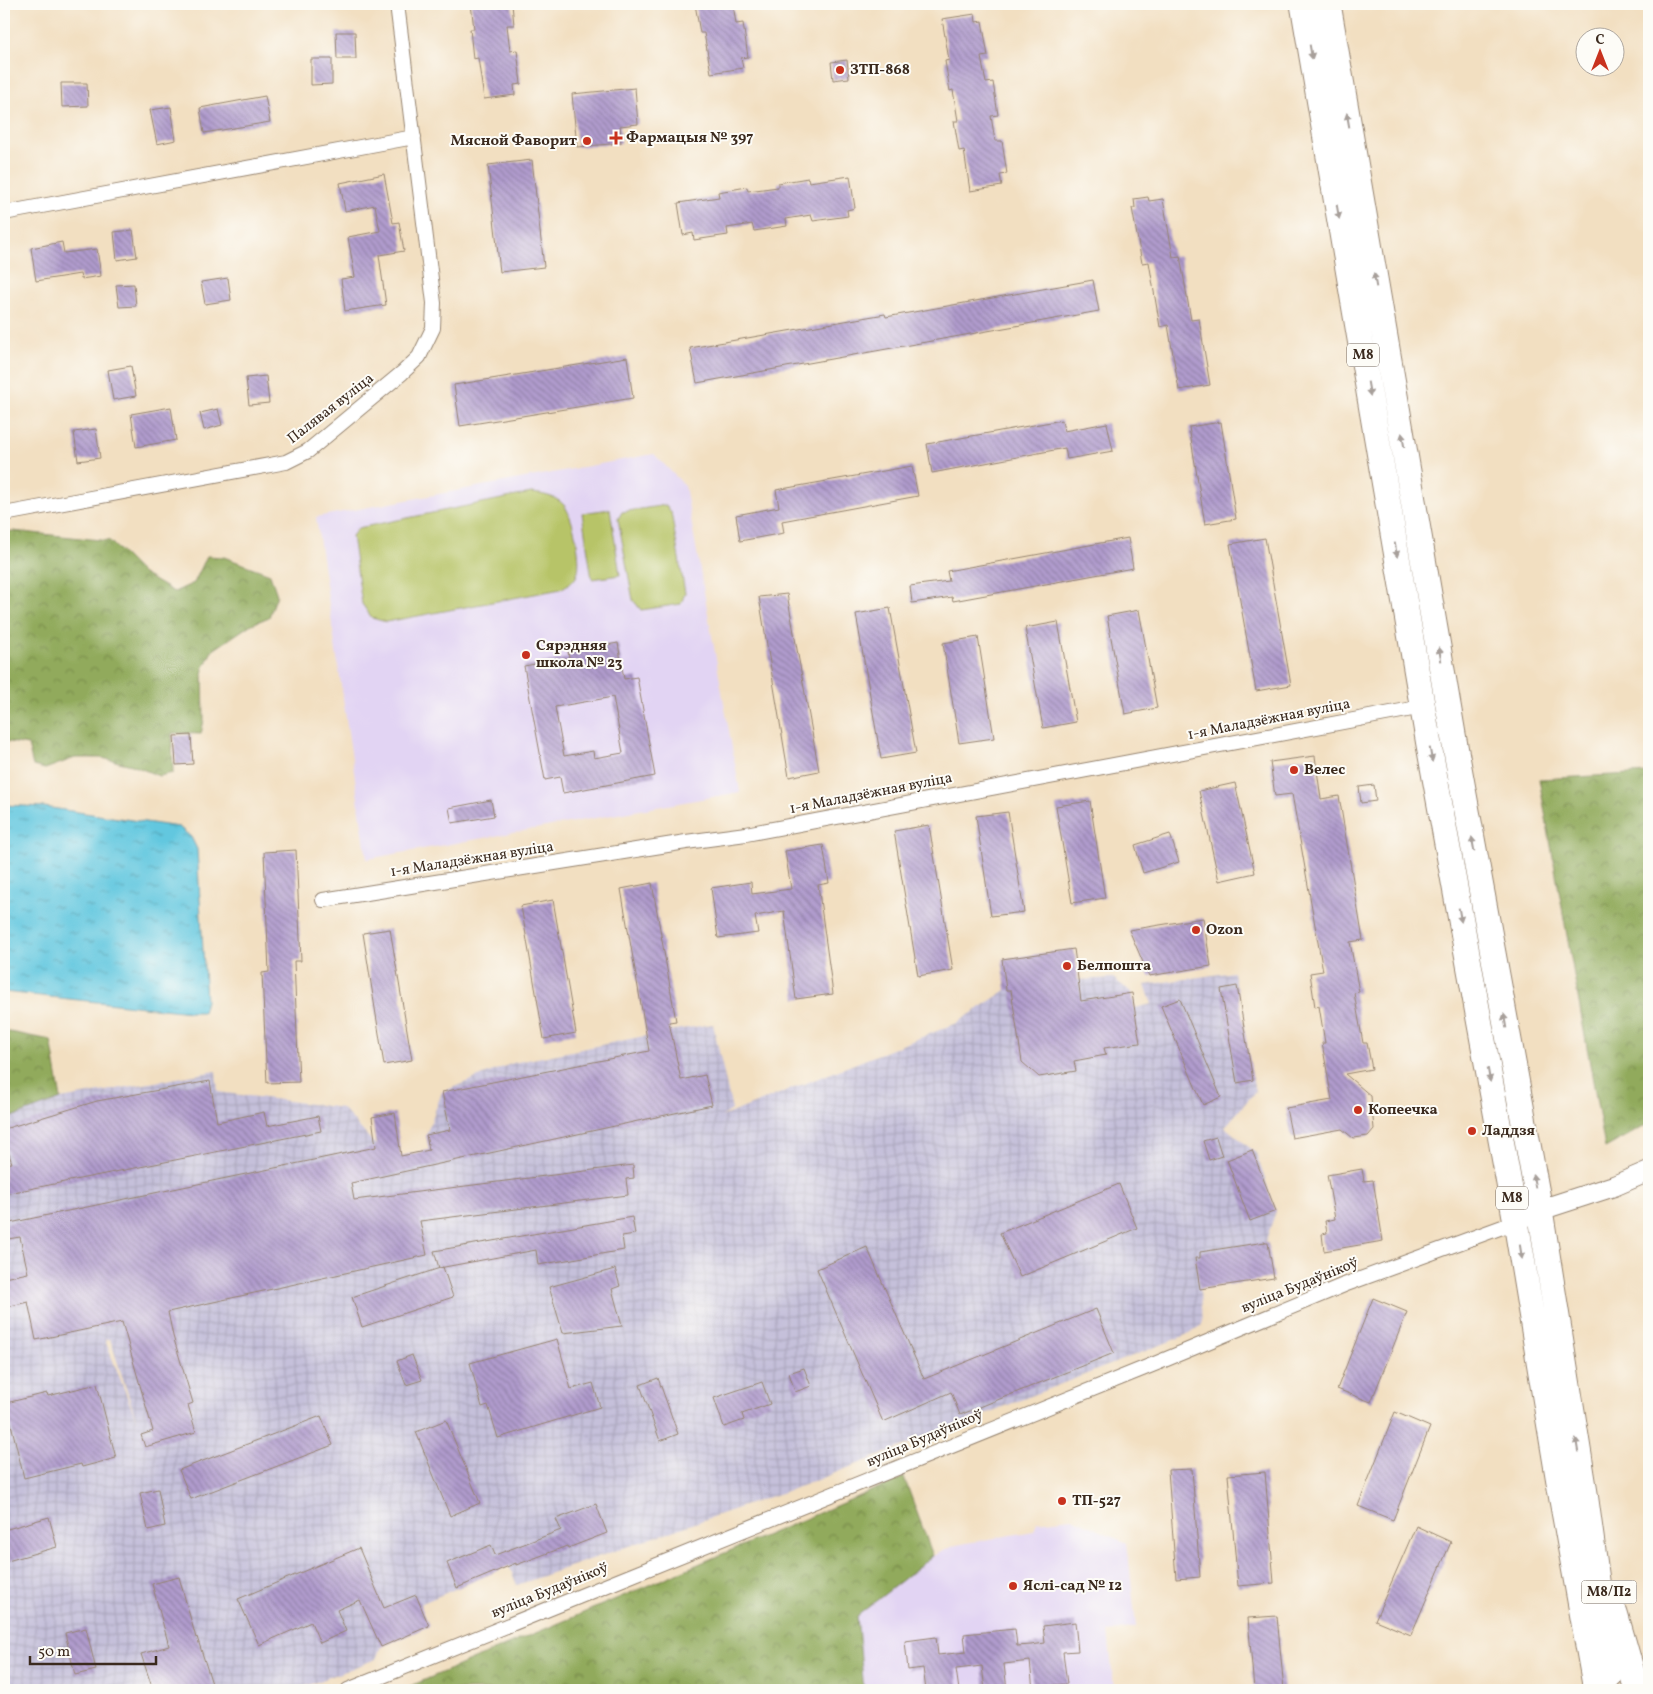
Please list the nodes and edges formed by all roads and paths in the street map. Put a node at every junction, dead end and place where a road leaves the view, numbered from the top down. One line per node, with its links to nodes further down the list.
1 (397, 4): 4 (street, Палявая вуліца)
2 (1303, 4): 8 (highway, М8, one-way to 8)
3 (1328, 4): 7 (highway, М8, one-way to 3)
4 (414, 137): 5 (street); 6 (street, Палявая вуліца)
5 (4, 213)
6 (4, 514)
7 (1448, 702): 8 (street, 1-я Маладзёжная вуліца); 11 (highway, М8, one-way to 7)
8 (1423, 707): 9 (street, 1-я Маладзёжная вуліца); 12 (highway, М8, one-way to 12)
9 (323, 900)
10 (1649, 1171): 11 (street)
11 (1540, 1210): 12 (street); 13 (highway, М8, one-way to 11)
12 (1516, 1222): 14 (street, вуліца Будаўнікоў); 15 (highway, М8, one-way to 15)
13 (1585, 1493): 16 (highway, М8); 17 (highway, М8/П2)
14 (348, 1690)
15 (1596, 1690)
16 (1612, 1690)
17 (1637, 1690)

